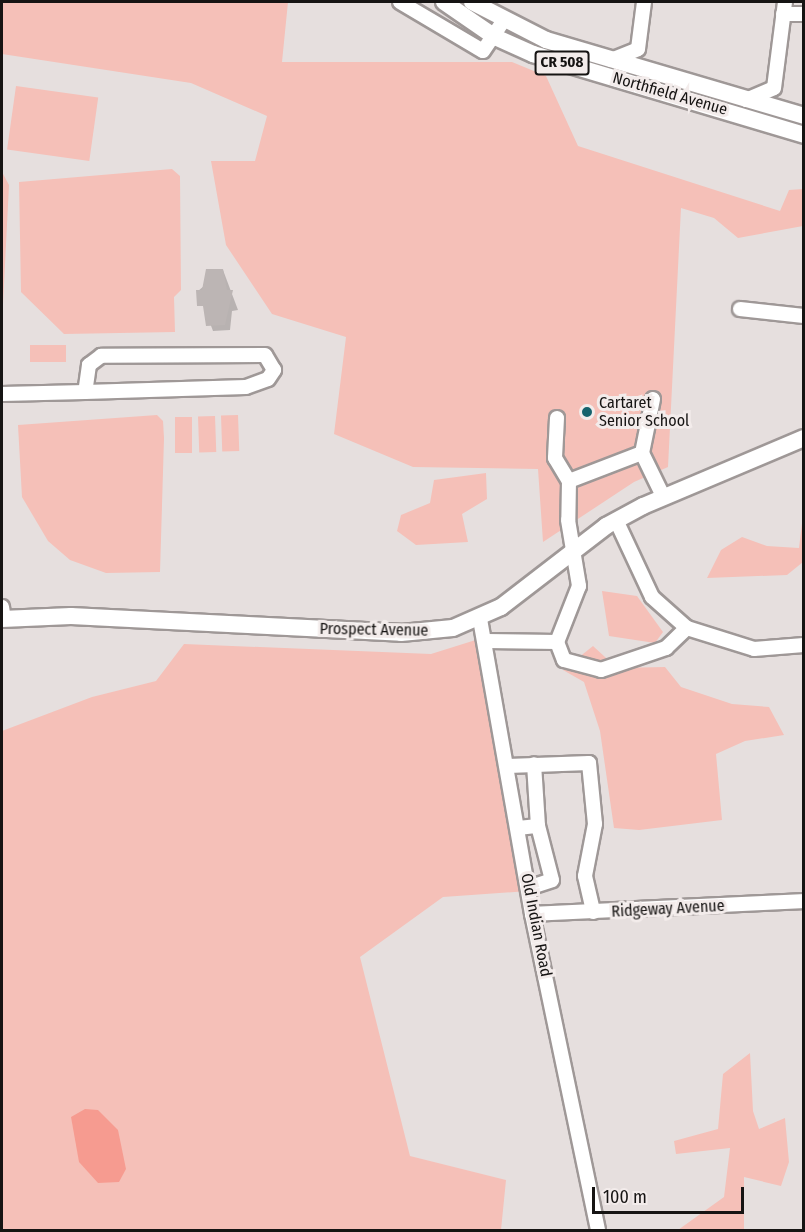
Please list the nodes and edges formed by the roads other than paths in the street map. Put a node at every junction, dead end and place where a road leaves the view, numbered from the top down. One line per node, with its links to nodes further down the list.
1 (400, 2): 8 (street)
2 (444, 2): 8 (main road, Northfield Avenue / CR 508)
3 (472, 2): 7 (main road, Northfield Avenue / CR 508)
4 (644, 2): 9 (street)
5 (784, 8): 6 (street); 11 (street)
6 (804, 14)
7 (504, 21): 8 (street); 9 (main road, Northfield Avenue / CR 508)
8 (495, 37): 10 (main road, Northfield Avenue / CR 508)
9 (611, 60): 10 (main road, Northfield Avenue / CR 508)
10 (635, 76): 11 (main road, Northfield Avenue / CR 508); 12 (main road, Northfield Avenue / CR 508)
11 (746, 100): 12 (main road, Northfield Avenue / CR 508)
12 (770, 115): 13 (main road, Northfield Avenue / CR 508); 14 (main road, Northfield Avenue / CR 508)
13 (804, 116)
14 (804, 135)
15 (740, 309): 16 (street)
16 (804, 316)
17 (85, 392): 17 (street); 18 (street)
18 (2, 394)
19 (653, 399): 22 (street)
20 (556, 418): 23 (street)
21 (804, 438): 24 (main road, Prospect Avenue)
22 (642, 453): 23 (street); 24 (street)
23 (569, 481): 26 (street)
24 (663, 496): 25 (main road, Prospect Avenue)
25 (616, 520): 26 (main road, Prospect Avenue); 29 (street)
26 (575, 549): 28 (main road, Prospect Avenue); 31 (street)
27 (2, 615): 28 (main road, Prospect Avenue)
28 (480, 620): 30 (street, Old Indian Road)
29 (687, 628): 31 (street); 32 (street)
30 (487, 641): 31 (street); 34 (street, Old Indian Road)
31 (557, 642)
32 (804, 645)
33 (534, 764): 34 (street); 35 (street); 39 (street)
34 (508, 766): 36 (street, Old Indian Road)
35 (538, 826): 36 (street); 37 (street)
36 (518, 828): 37 (street, Old Indian Road)
37 (528, 888): 40 (street, Old Indian Road)
38 (804, 901): 39 (street, Ridgeway Avenue)
39 (594, 912): 40 (street, Ridgeway Avenue)
40 (532, 914): 41 (street, Old Indian Road)
41 (598, 1230)

